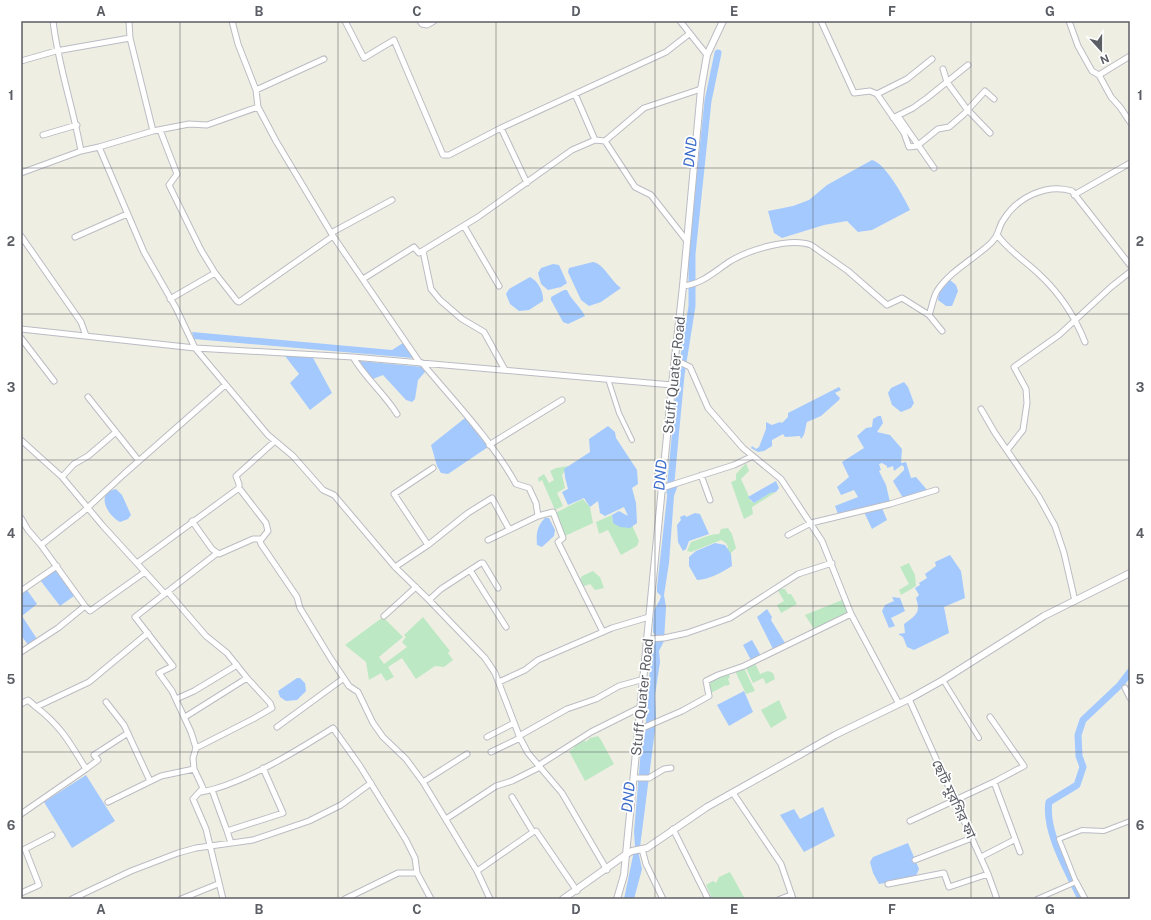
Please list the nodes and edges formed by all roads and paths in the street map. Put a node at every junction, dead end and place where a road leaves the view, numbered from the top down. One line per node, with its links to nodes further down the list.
1 (53, 21): 13 (street)
2 (129, 21): 12 (street)
3 (232, 21): 24 (street)
4 (345, 21): 32 (street)
5 (420, 21): 6 (street)
6 (434, 21)
7 (680, 21): 11 (street)
8 (723, 21): 14 (street, Stuff Quater Road)
9 (822, 21): 26 (street)
10 (1069, 21): 21 (street)
11 (689, 34): 14 (street); 25 (street)
12 (130, 38): 13 (street); 34 (street)
13 (56, 50): 18 (street); 31 (street)
14 (707, 55): 23 (street, Stuff Quater Road)
15 (1130, 56): 21 (street)
16 (324, 59): 24 (street)
17 (932, 59): 26 (street)
18 (21, 61)
19 (968, 65): 22 (street)
20 (943, 69): 22 (street)
21 (1099, 75): 30 (street)
22 (947, 82): 29 (street); 35 (street)
23 (701, 89): 38 (street); 54 (street, Stuff Quater Road)
24 (256, 90): 28 (street)
25 (575, 94): 32 (street); 37 (street)
26 (877, 94): 29 (street)
27 (994, 99): 40 (street)
28 (258, 107): 33 (street); 50 (street)
29 (896, 117): 40 (street)
30 (1130, 122)
31 (77, 126): 36 (street); 41 (street)
32 (501, 128): 45 (street)
33 (160, 130): 34 (street); 58 (street)
34 (153, 131): 39 (street)
35 (990, 133)
36 (43, 135)
37 (595, 140): 38 (street); 45 (street)
38 (605, 141): 54 (street)
39 (99, 146): 41 (street); 48 (street)
40 (917, 146): 43 (street)
41 (81, 151): 44 (street)
42 (1130, 164): 46 (street)
43 (934, 168)
44 (21, 173)
45 (527, 183): 49 (street)
46 (1074, 195): 52 (street); 56 (street)
47 (392, 200): 50 (street)
48 (127, 214): 53 (street); 62 (street)
49 (464, 226): 55 (street); 60 (street)
50 (332, 235): 58 (street); 59 (street)
51 (21, 236): 67 (street)
52 (998, 236): 63 (street); 64 (street)
53 (75, 237)
54 (687, 241): 61 (street, Stuff Quater Road)
55 (423, 251): 59 (street); 74 (street)
56 (1130, 265)
57 (1130, 272): 64 (street)
58 (215, 273): 62 (street)
59 (363, 279): 73 (street)
60 (499, 286)
61 (683, 286): 63 (street); 72 (street, Stuff Quater Road)
62 (170, 299): 70 (street)
63 (929, 315): 66 (street)
64 (1075, 319): 69 (street); 88 (street)
65 (21, 328): 67 (street)
66 (942, 331)
67 (86, 336): 70 (street)
68 (21, 338): 76 (street)
69 (1086, 342)
70 (195, 348): 71 (street); 78 (street)
71 (353, 357): 73 (street); 82 (street)
72 (677, 362): 77 (street, Stuff Quater Road); 89 (street)
73 (421, 363): 74 (street); 87 (street)
74 (505, 370): 75 (street)
75 (608, 379): 77 (street); 85 (street)
76 (54, 381)
77 (672, 385): 94 (street, Stuff Quater Road)
78 (225, 386): 86 (street); 90 (street)
79 (88, 397): 83 (street)
80 (562, 400): 87 (street)
81 (981, 409): 88 (street)
82 (397, 414)
83 (116, 432): 90 (street); 93 (street)
84 (21, 440): 93 (street)
85 (632, 440)
86 (276, 441): 95 (street); 113 (street)
87 (489, 445): 99 (street)
88 (1008, 449): 122 (street)
89 (753, 456): 92 (street); 102 (street)
90 (139, 461): 98 (street)
91 (433, 468): 108 (street)
92 (701, 475): 94 (street); 97 (street)
93 (62, 476): 98 (street)
94 (665, 487): 126 (street, Stuff Quater Road)
95 (239, 488): 101 (street); 105 (street)
96 (936, 490): 102 (street)
97 (710, 500)
98 (87, 507): 107 (street); 110 (street)
99 (538, 516): 103 (street); 128 (street)
100 (21, 518): 107 (street)
101 (192, 521): 109 (street); 110 (street)
102 (811, 523): 104 (street); 111 (street)
103 (509, 529): 106 (street); 108 (street)
104 (788, 535)
105 (261, 539): 109 (street); 134 (street)
106 (488, 540)
107 (41, 545): 112 (street)
108 (428, 545): 113 (street)
109 (216, 554): 120 (street)
110 (137, 562): 115 (street)
111 (832, 563): 124 (street); 130 (street)
112 (57, 566): 119 (street); 123 (street)
113 (395, 567): 117 (street)
114 (470, 570): 118 (street); 121 (street); 127 (street)
115 (145, 572): 120 (street); 123 (street)
116 (1130, 573): 122 (street)
117 (416, 587): 121 (street); 125 (street)
118 (498, 588)
119 (21, 591)
120 (166, 593): 129 (street); 132 (street)
121 (430, 600): 137 (street)
122 (1075, 601): 136 (street)
123 (86, 606): 131 (street)
124 (852, 614): 144 (street); 151 (street)
125 (384, 616)
126 (649, 617): 128 (street); 130 (street, Stuff Quater Road)
127 (506, 627)
128 (603, 632): 137 (street)
129 (148, 633): 140 (street); 146 (street)
130 (651, 639): 135 (street, Stuff Quater Road)
131 (21, 652)
132 (237, 665): 133 (street); 140 (street)
133 (247, 678): 147 (street); 156 (street)
134 (344, 678): 150 (street); 166 (street)
135 (644, 679): 145 (street, Stuff Quater Road); 154 (street)
136 (943, 680): 141 (street); 155 (street)
137 (499, 682): 149 (street)
138 (1125, 688): 139 (street)
139 (1130, 698)
140 (176, 699): 147 (street)
141 (909, 699): 144 (street); 173 (street, ছোট মুরগির ফা)
142 (106, 702): 152 (street)
143 (21, 704): 146 (street)
144 (899, 704): 171 (street)
145 (641, 706): 151 (street, Stuff Quater Road); 159 (street)
146 (36, 707): 162 (street)
147 (185, 717): 156 (street)
148 (990, 717): 167 (street)
149 (514, 723): 153 (street); 154 (street)
150 (277, 726)
151 (638, 730): 164 (street, Stuff Quater Road)
152 (128, 733): 162 (street); 165 (street)
153 (487, 737)
154 (519, 737): 157 (street); 159 (street)
155 (979, 738)
156 (196, 748): 163 (street)
157 (491, 752)
158 (468, 754): 166 (street)
159 (539, 765): 176 (street); 192 (street)
160 (264, 768): 168 (street); 169 (street); 180 (street)
161 (671, 768): 164 (street)
162 (86, 769): 175 (street)
163 (194, 769): 165 (street); 170 (street)
164 (636, 778): 189 (street, Stuff Quater Road)
165 (150, 781): 174 (street)
166 (423, 782): 176 (street)
167 (994, 782): 173 (street); 184 (street)
168 (371, 783): 185 (street); 194 (street)
169 (212, 790): 170 (street); 180 (street)
170 (201, 792): 186 (street)
171 (733, 793): 179 (street); 201 (street)
172 (512, 797): 181 (street)
173 (955, 800): 177 (street); 183 (street, ছোট মুরগির ফা)
174 (108, 802)
175 (21, 814)
176 (446, 819): 193 (street)
177 (910, 821)
178 (1130, 821): 196 (street)
179 (673, 829): 187 (street); 211 (street)
180 (227, 831): 185 (street)
181 (533, 832): 193 (street); 199 (street)
182 (52, 835): 200 (street)
183 (972, 838): 190 (street, ছোট মুরগির ফা); 191 (street)
184 (1014, 840): 188 (street); 190 (street)
185 (231, 843): 186 (street)
186 (210, 846): 197 (street); 203 (street)
187 (644, 849): 189 (street); 210 (street)
188 (1020, 852)
189 (625, 855): 192 (street); 202 (street, Stuff Quater Road)
190 (980, 857): 195 (street, ছোট মুরগির ফা)
191 (915, 860)
192 (607, 870): 199 (street)
193 (478, 871): 208 (street)
194 (417, 873): 206 (street); 207 (street)
195 (988, 874): 198 (street); 213 (street, ছোট মুরগির ফা)
196 (1076, 882): 214 (street); 215 (street)
197 (218, 884): 204 (street); 205 (street)
198 (888, 884)
199 (577, 891): 209 (street)
200 (21, 893)
201 (793, 897): 212 (street)
202 (619, 898)
203 (72, 899)
204 (181, 899)
205 (223, 899)
206 (345, 899)
207 (431, 899)
208 (490, 899)
209 (564, 899)
210 (663, 899)
211 (708, 899)
212 (779, 899)
213 (997, 899)
214 (1037, 899)
215 (1085, 899)

